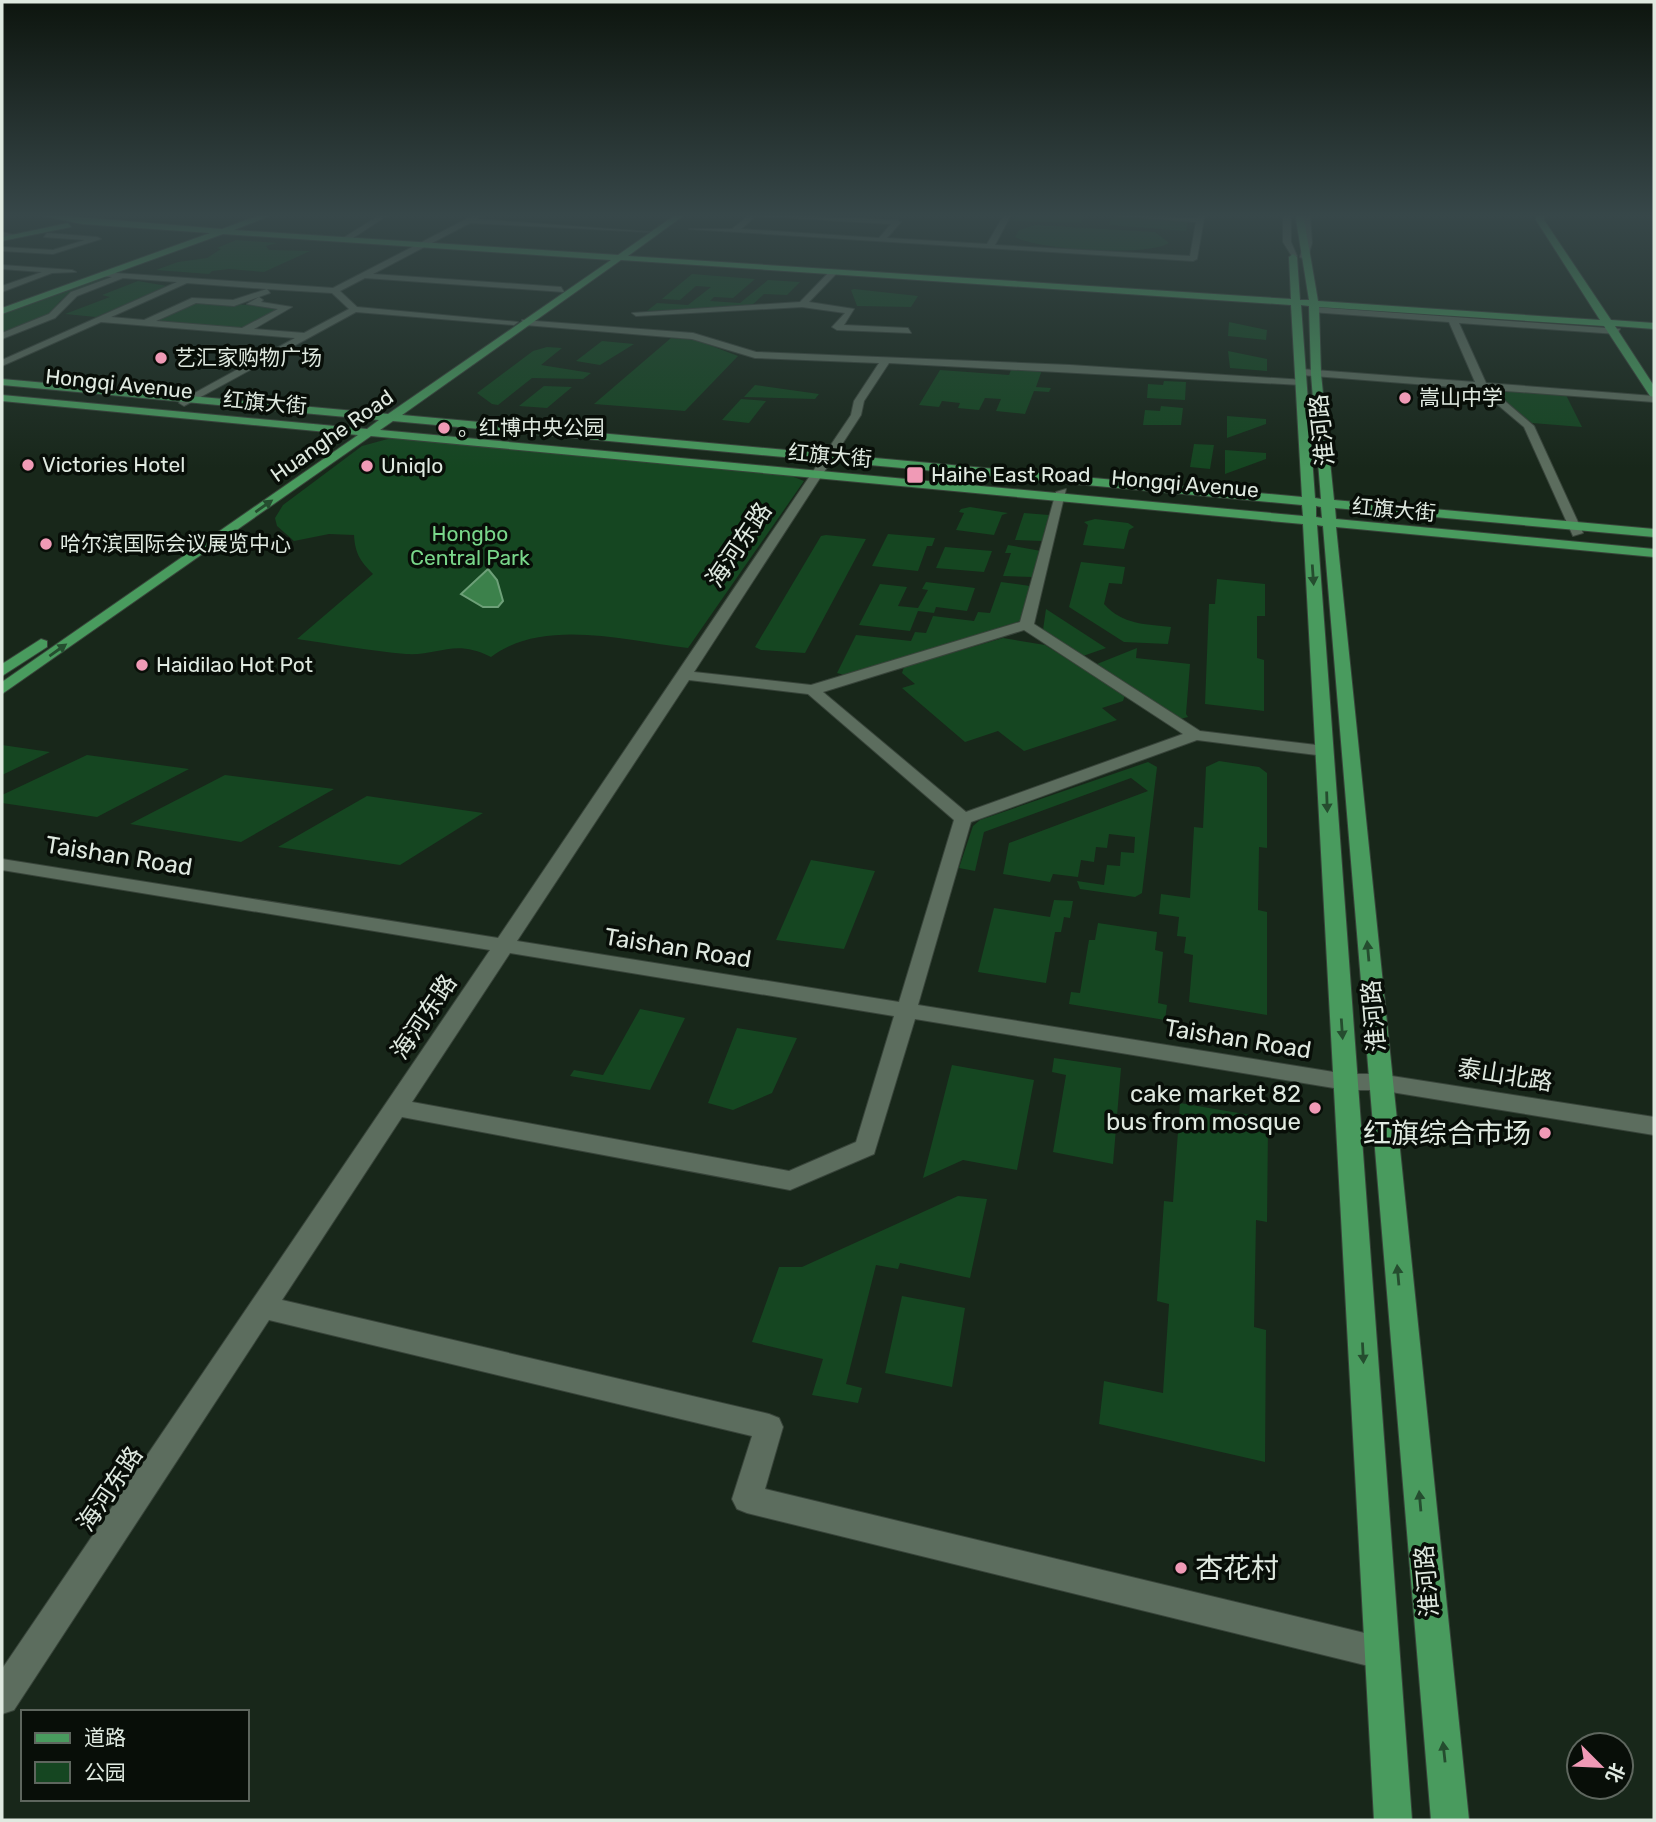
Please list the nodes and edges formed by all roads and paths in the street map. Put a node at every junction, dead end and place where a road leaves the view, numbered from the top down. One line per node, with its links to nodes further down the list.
1 (23, 298): 19 (main road)
2 (27, 298): 19 (main road)
3 (68, 298): 30 (street)
4 (148, 298): 22 (street)
5 (250, 298): 15 (street)
6 (261, 298): 17 (street)
7 (342, 298): 20 (street)
8 (551, 298): 24 (main road, Huanghe Road)
9 (555, 298): 24 (main road, Huanghe Road)
10 (808, 298): 18 (street)
11 (1230, 298): 16 (main road)
12 (1233, 298): 16 (main road)
13 (1305, 298): 16 (main road, 淮河路)
14 (1591, 298): 27 (main road)
15 (234, 303): 17 (street); 25 (street)
16 (1306, 303): 23 (street); 27 (main road); 34 (main road, 淮河路)
17 (251, 304): 28 (street)
18 (802, 304): 21 (street); 29 (street)
19 (2, 306)
20 (355, 309): 24 (street); 31 (street)
21 (636, 313)
22 (99, 319): 25 (street); 33 (street)
23 (1453, 320): 27 (street); 36 (street)
24 (520, 322): 32 (street); 42 (main road, Huanghe Road)
25 (144, 323): 28 (street)
26 (1654, 324): 27 (main road)
27 (1609, 325): 37 (main road); 39 (main road)
28 (242, 331): 31 (street)
29 (908, 331)
30 (2, 336)
31 (306, 336): 41 (street)
32 (885, 362): 34 (street); 43 (street, 海河东路)
33 (2, 363)
34 (1306, 376): 36 (street); 45 (main road, 淮河路)
35 (2, 384): 41 (main road, 红旗大街)
36 (1482, 386): 39 (street); 46 (street)
37 (1654, 386)
38 (2, 392): 42 (main road, Hongqi Avenue)
39 (1654, 396)
40 (2, 398): 42 (main road, 红旗大街)
41 (189, 400): 42 (main road, Hongqi Avenue)
42 (373, 424): 43 (main road, 红旗大街); 43 (main road, 红旗大街); 51 (main road, Huanghe Road); 56 (main road, Huanghe Road, one-way to 42)
43 (821, 466): 44 (main road, 红旗大街); 45 (main road, Hongqi Avenue); 55 (street, 海河东路)
44 (1061, 495): 45 (main road, 红旗大街); 52 (street)
45 (1320, 512): 46 (main road, Hongqi Avenue); 49 (main road, Hongqi Avenue); 50 (main road, 红旗大街); 59 (main road, 淮河路, one-way to 59); 65 (main road, 淮河路, one-way to 45)
46 (1575, 529): 47 (main road); 48 (main road, Hongqi Avenue)
47 (1654, 533)
48 (1654, 540)
49 (1654, 547)
50 (1654, 553)
51 (112, 595)
52 (1027, 625): 57 (street); 58 (street)
53 (57, 633): 54 (main road)
54 (2, 671)
55 (684, 675): 57 (street); 62 (street, 海河东路)
56 (2, 689)
57 (812, 690): 60 (street)
58 (1196, 736): 59 (street); 60 (street)
59 (1325, 751): 64 (main road, 淮河路, one-way to 64)
60 (963, 819): 63 (street)
61 (2, 863): 62 (street, Taishan Road)
62 (503, 947): 63 (street, Taishan Road); 66 (street, 海河东路)
63 (906, 1010): 64 (street, Taishan Road); 66 (street)
64 (1346, 1082): 65 (street, 泰山北路); 69 (main road, 淮河路, one-way to 69)
65 (1379, 1082): 67 (street, 泰山北路); 72 (main road, 淮河路, one-way to 65)
66 (396, 1107): 68 (street, 海河东路)
67 (1654, 1126)
68 (262, 1307): 69 (street); 70 (street, 海河东路)
69 (1381, 1653): 71 (main road, 淮河路)
70 (2, 1698)
71 (1393, 1820)
72 (1450, 1820)

